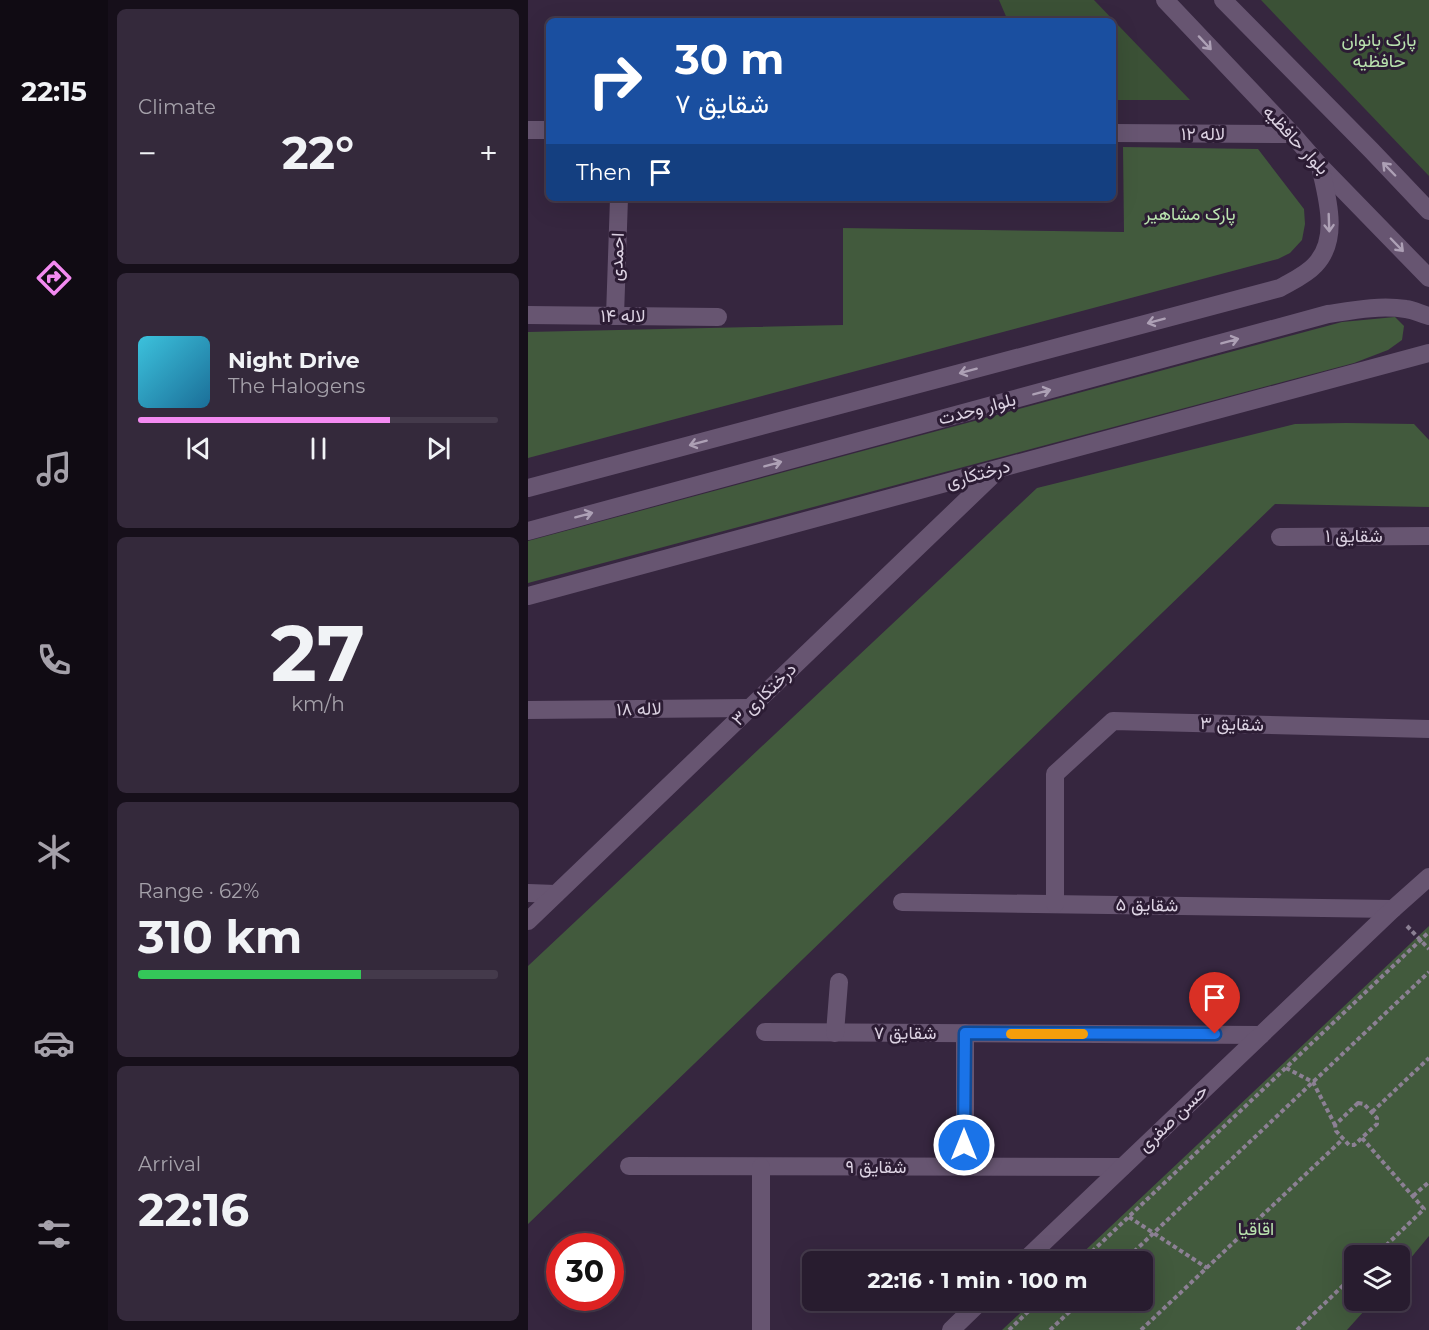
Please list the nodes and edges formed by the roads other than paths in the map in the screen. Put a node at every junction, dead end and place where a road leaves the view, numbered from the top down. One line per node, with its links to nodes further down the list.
1 (1165, 0): 6 (street, بلوار حافظیه, one-way to 6)
2 (1222, 0): 9 (street, one-way to 2)
3 (528, 130): 4 (street)
4 (546, 130)
5 (1116, 134): 6 (street, لاله ۱۲)
6 (1292, 134): 7 (street, بلوار حافظیه)
7 (1320, 166): 10 (street, بلوار حافظیه, one-way to 10); 17 (street, one-way to 17)
8 (619, 201): 12 (street, احمدی)
9 (1429, 211)
10 (1429, 278)
11 (528, 315): 12 (street, لاله ۱۴)
12 (615, 316): 14 (street, لاله ۱۴)
13 (1429, 316): 18 (street, بلوار وحدت, one-way to 13)
14 (718, 317)
15 (1429, 353): 16 (street, درختکاری)
16 (1000, 468): 21 (street, درختکاری); 22 (street, درختکاری ۳)
17 (528, 488)
18 (528, 531)
19 (1429, 536): 20 (street, شقایق ۱)
20 (1280, 537)
21 (528, 596)
22 (750, 708): 23 (street, لاله ۱۸); 27 (street, درختکاری ۳)
23 (528, 710)
24 (1429, 729): 29 (street, شقایق ۳)
25 (1429, 877): 30 (street, حسن صفری)
26 (528, 893): 27 (street)
27 (556, 894): 31 (street, درختکاری ۳)
28 (902, 902): 29 (street, شقایق ۵)
29 (1055, 904): 30 (street, شقایق ۵)
30 (1393, 909): 36 (street, حسن صفری)
31 (528, 921)
32 (838, 982): 34 (street)
33 (765, 1032): 34 (street, شقایق ۷)
34 (835, 1033): 35 (street, شقایق ۷)
35 (965, 1033): 36 (street, شقایق ۷); 39 (street)
36 (1261, 1035): 40 (street, حسن صفری)
37 (629, 1166): 38 (street, شقایق ۹)
38 (761, 1167): 39 (street, شقایق ۹); 43 (street)
39 (964, 1167): 40 (street, شقایق ۹)
40 (1122, 1167): 41 (street, حسن صفری)
41 (1034, 1251)
42 (971, 1311): 44 (street)
43 (761, 1330)
44 (951, 1330)

